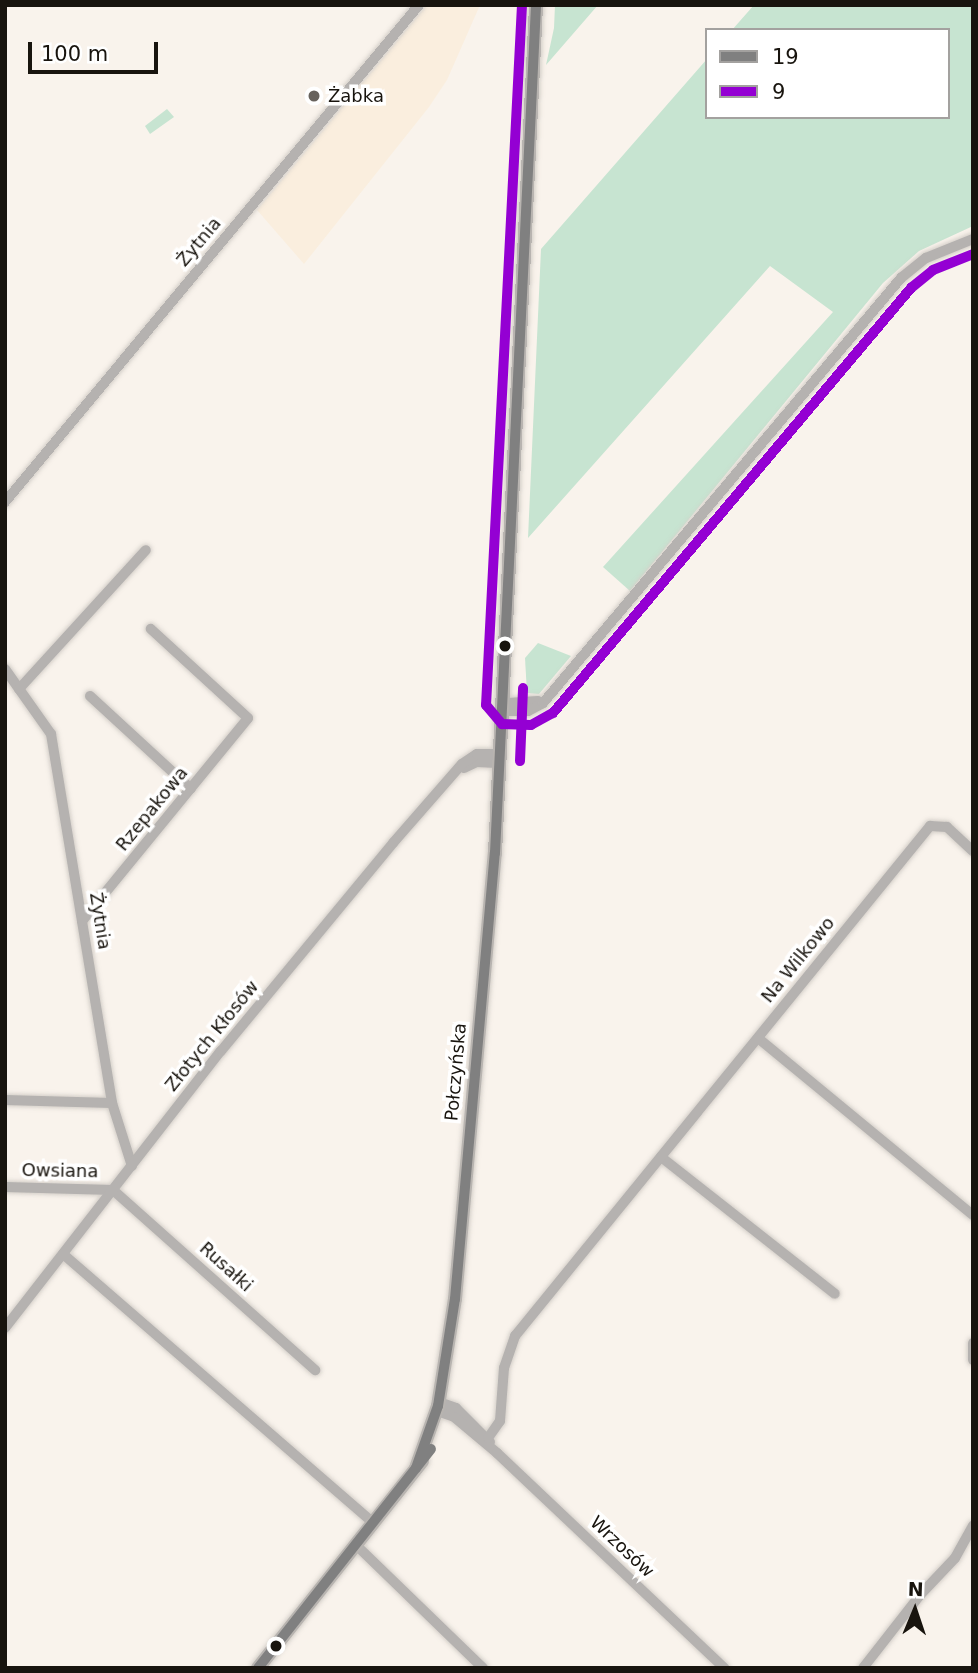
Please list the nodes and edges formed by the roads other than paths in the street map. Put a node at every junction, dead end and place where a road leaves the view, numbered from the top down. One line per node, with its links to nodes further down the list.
1 (419, 5): 4 (street, Żytnia)
2 (536, 5): 10 (main road, Połczyńska)
3 (973, 239): 10 (street)
4 (5, 502)
5 (146, 550): 8 (street)
6 (151, 629): 12 (street, Rzepakowa)
7 (5, 669): 8 (street, Żytnia)
8 (19, 689): 14 (street, Żytnia)
9 (90, 696): 12 (street)
10 (505, 706): 11 (main road, Połczyńska)
11 (500, 759): 19 (street, Złotych Kłosów); 29 (main road, Połczyńska)
12 (191, 789): 14 (street, Rzepakowa)
13 (973, 851): 15 (street, Na Wilkowo)
14 (82, 921): 17 (street, Żytnia)
15 (758, 1038): 18 (street, Na Wilkowo); 22 (street)
16 (5, 1100): 17 (street)
17 (112, 1103): 19 (street, Żytnia)
18 (661, 1157): 24 (street); 30 (street, Na Wilkowo)
19 (132, 1166): 21 (street, Złotych Kłosów)
20 (5, 1187): 21 (street, Owsiana)
21 (113, 1190): 23 (street, Złotych Kłosów); 28 (street, Rusałki)
22 (973, 1215)
23 (63, 1254): 25 (street, Złotych Kłosów); 32 (street)
24 (835, 1294)
25 (5, 1328)
26 (973, 1343): 27 (street)
27 (973, 1360)
28 (315, 1370)
29 (442, 1407): 30 (street, Wrzosów); 31 (street, Wrzosów); 32 (main road, Połczyńska)
30 (488, 1438): 31 (street, Wrzosów)
31 (497, 1453): 37 (street, Wrzosów)
32 (373, 1523): 34 (main road, Połczyńska)
33 (973, 1526): 38 (street)
34 (356, 1545): 35 (main road, Połczyńska); 36 (street)
35 (258, 1668)
36 (482, 1668)
37 (724, 1668)
38 (863, 1668)

